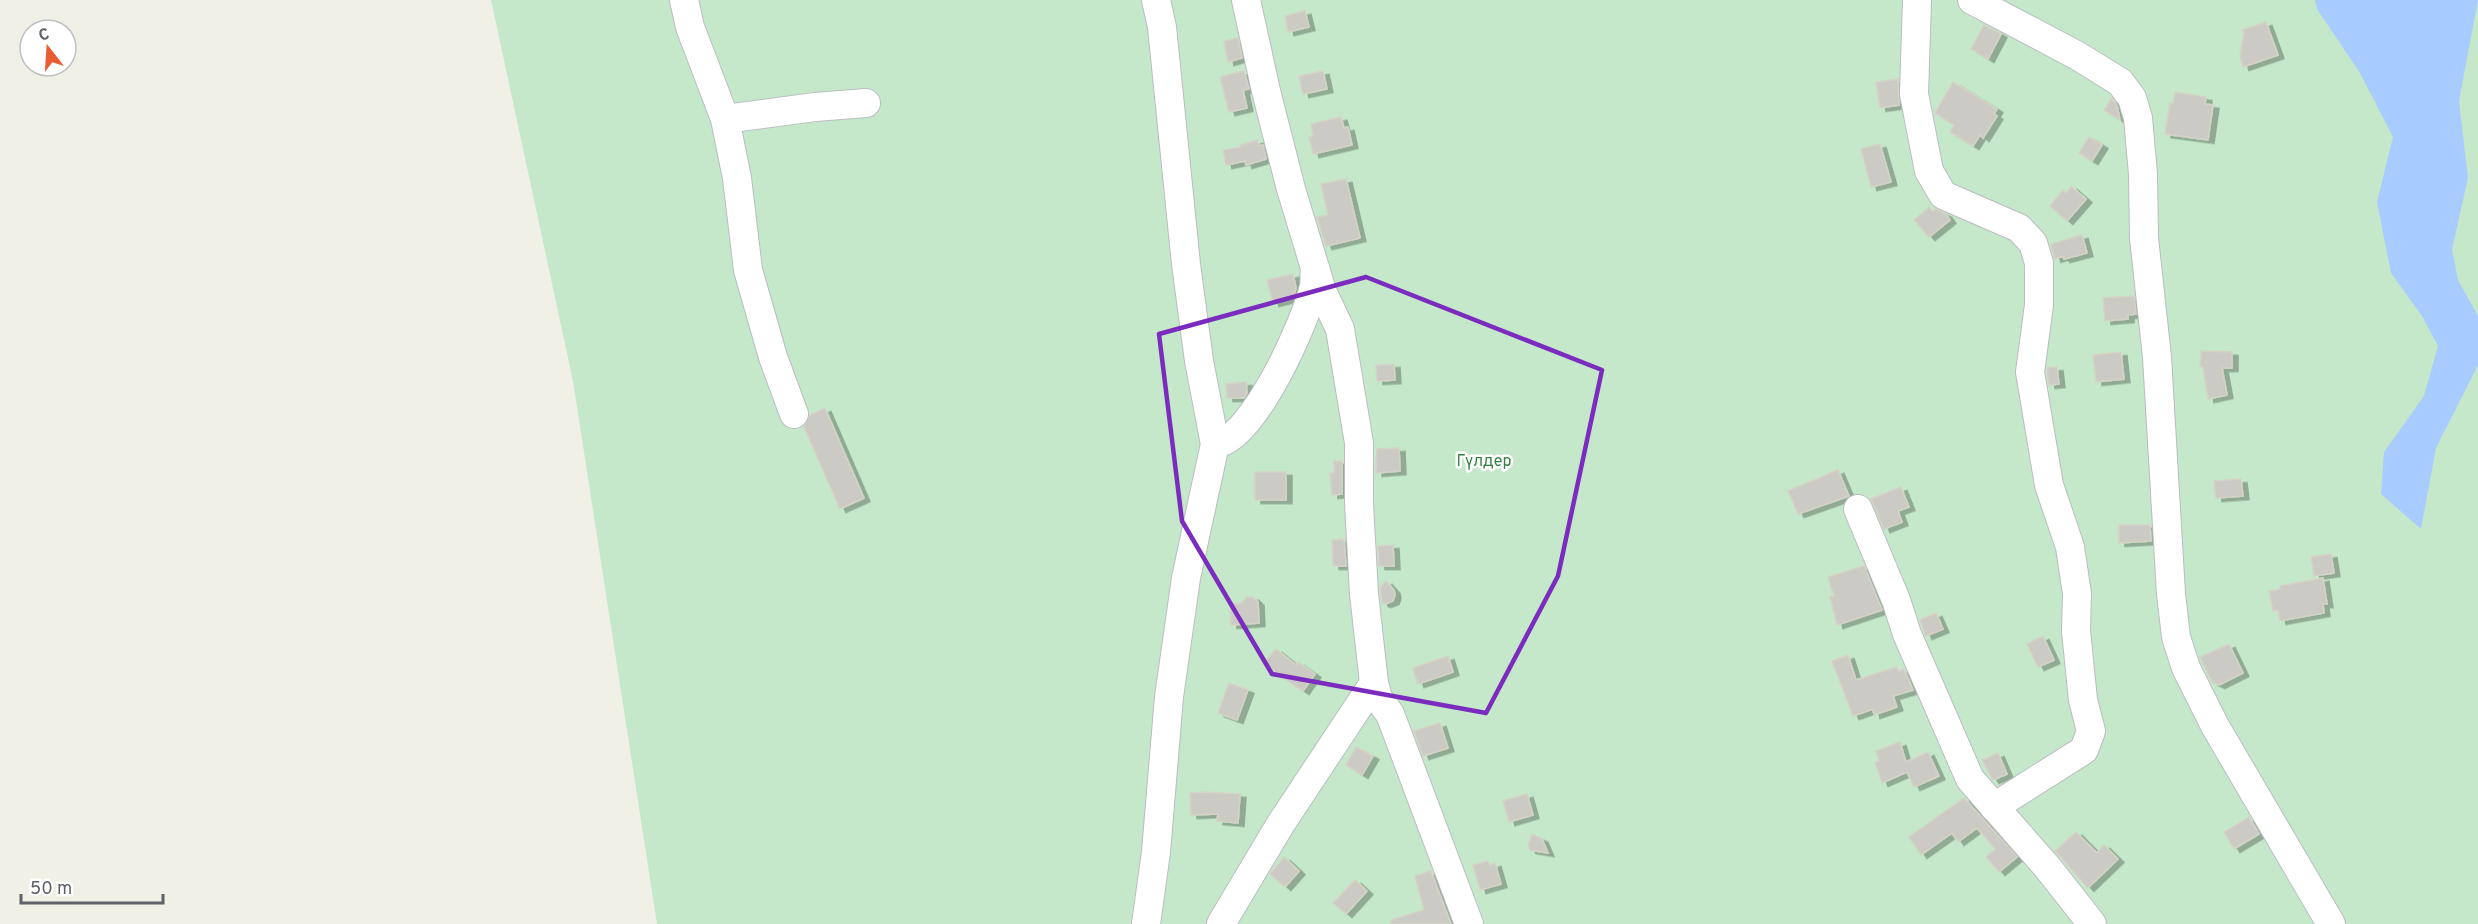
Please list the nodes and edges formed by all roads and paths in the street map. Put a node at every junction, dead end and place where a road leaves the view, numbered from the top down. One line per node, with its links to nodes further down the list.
1 (684, 0): 7 (street)
2 (1156, 0): 10 (street)
3 (1246, 0): 8 (street)
4 (1917, 0): 13 (street)
5 (1971, 0): 18 (street)
6 (866, 103): 7 (street)
7 (725, 119): 9 (street)
8 (1315, 266): 10 (street); 12 (street)
9 (794, 414)
10 (1215, 444): 14 (street)
11 (1858, 509): 13 (street)
12 (1374, 682): 15 (street); 16 (street)
13 (1994, 807): 17 (street)
14 (1146, 924)
15 (1221, 924)
16 (1469, 924)
17 (2092, 924)
18 (2331, 924)

